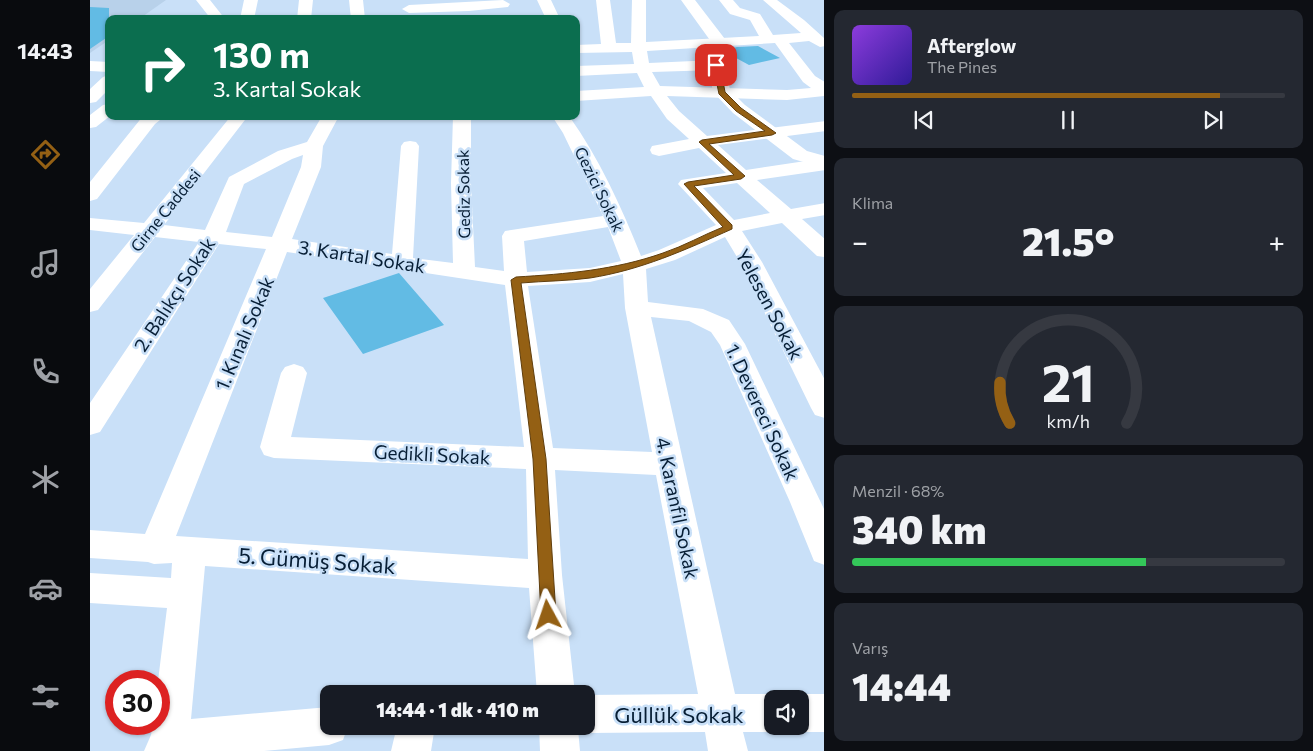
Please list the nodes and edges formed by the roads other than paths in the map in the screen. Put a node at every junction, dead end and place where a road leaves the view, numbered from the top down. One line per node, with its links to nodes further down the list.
1 (203, 0): 13 (street)
2 (251, 0): 14 (street)
3 (306, 0): 15 (street)
4 (356, 0): 16 (street)
5 (544, 0): 17 (main road)
6 (603, 0): 25 (street)
7 (639, 0): 24 (street)
8 (688, 0): 22 (main road)
9 (726, 0): 21 (street)
10 (770, 0): 18 (street)
11 (503, 4): 12 (street)
12 (409, 9)
13 (215, 15)
14 (247, 15)
15 (304, 15)
16 (358, 15)
17 (551, 15)
18 (797, 21): 19 (street); 20 (street)
19 (815, 21)
20 (810, 37): 21 (street); 23 (street)
21 (774, 39): 22 (street); 34 (street)
22 (720, 43): 24 (street); 27 (main road)
23 (824, 46)
24 (640, 47): 25 (street); 29 (street)
25 (609, 48): 26 (street)
26 (580, 49)
27 (716, 65): 29 (street); 35 (main road)
28 (90, 66): 30 (street)
29 (642, 67): 31 (street); 33 (street)
30 (105, 68)
31 (580, 71)
32 (105, 84): 37 (street)
33 (655, 90): 35 (street); 36 (street); 47 (street)
34 (824, 91): 35 (street)
35 (722, 92): 46 (main road)
36 (580, 96)
37 (90, 98)
38 (105, 112): 44 (street)
39 (149, 120): 53 (street)
40 (237, 120): 59 (street, Girne Caddesi)
41 (329, 120): 48 (street, 1. Kınalı Sokak)
42 (462, 120): 65 (street, Gediz Sokak)
43 (563, 120): 56 (street, Gezici Sokak)
44 (90, 123)
45 (824, 126): 46 (street)
46 (772, 133): 47 (street); 51 (main road)
47 (702, 142): 50 (street); 52 (street)
48 (314, 146): 60 (street, 2. Balıkçı Sokak); 61 (street, 1. Kınalı Sokak)
49 (410, 146): 63 (street)
50 (659, 150)
51 (824, 163): 52 (street)
52 (741, 176): 55 (street); 58 (street, Yelesen Sokak)
53 (90, 195)
54 (824, 209): 55 (street, 3. Kartal Sokak)
55 (784, 216): 58 (street, 3. Kartal Sokak); 62 (street)
56 (616, 220): 64 (street, Gezici Sokak); 66 (street)
57 (90, 224): 59 (street, 3. Kartal Sokak)
58 (729, 227): 64 (street, 3. Kartal Sokak); 70 (street, Yelesen Sokak)
59 (149, 230): 60 (street, 3. Kartal Sokak); 67 (street, Girne Caddesi)
60 (213, 237): 61 (street, 3. Kartal Sokak); 71 (street, 2. Balıkçı Sokak)
61 (280, 244): 63 (street, 3. Kartal Sokak); 75 (street, 1. Kınalı Sokak)
62 (824, 251)
63 (402, 262): 65 (street, 3. Kartal Sokak)
64 (634, 265): 66 (street, 3. Kartal Sokak); 68 (street, 4. Karanfil Sokak)
65 (464, 272): 66 (street, 3. Kartal Sokak)
66 (516, 280): 72 (street)
67 (90, 305)
68 (637, 308): 73 (street, 4. Karanfil Sokak); 76 (street, 1. Devereci Sokak)
69 (294, 373): 72 (street, Gedikli Sokak)
70 (824, 408)
71 (90, 425)
72 (540, 459): 73 (street, Gedikli Sokak); 78 (street)
73 (668, 464): 86 (street, 4. Karanfil Sokak)
74 (90, 544): 75 (street, 5. Gümüş Sokak)
75 (154, 550): 77 (street, 5. Gümüş Sokak)
76 (824, 551)
77 (190, 552): 78 (street, 5. Gümüş Sokak); 80 (street)
78 (545, 575): 81 (street)
79 (90, 588): 80 (street)
80 (187, 594): 90 (street)
81 (555, 685)
82 (764, 713): 86 (street, Güllük Sokak)
83 (809, 713): 84 (street)
84 (824, 713)
85 (595, 714): 86 (street, Güllük Sokak)
86 (721, 714): 93 (street, 4. Karanfil Sokak)
87 (320, 727): 90 (street)
88 (414, 735): 91 (street)
89 (559, 735): 92 (street)
90 (167, 746)
91 (411, 751)
92 (560, 751)
93 (728, 751)

